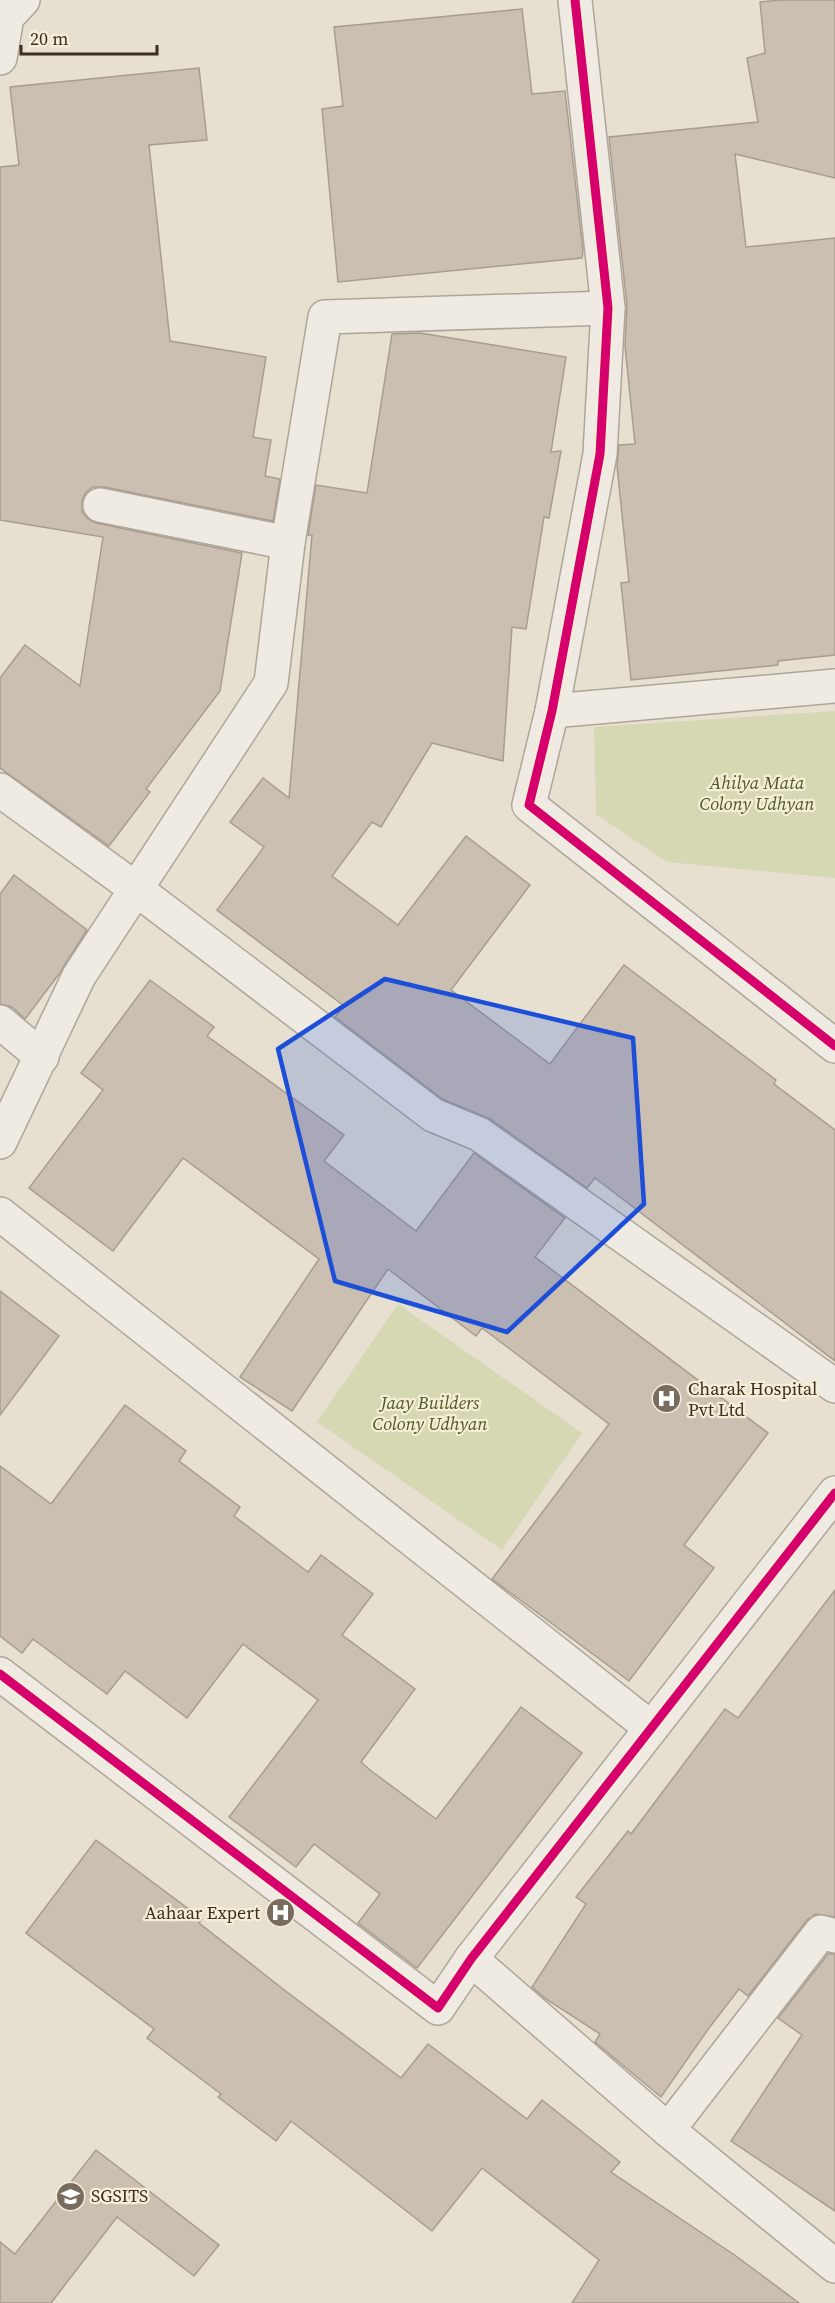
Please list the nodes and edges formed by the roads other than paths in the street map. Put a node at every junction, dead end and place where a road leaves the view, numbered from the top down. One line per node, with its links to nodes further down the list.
1 (575, 0): 4 (street)
2 (10, 12): 3 (street)
3 (0, 58)
4 (608, 308): 6 (street); 8 (street)
5 (100, 505): 6 (street)
6 (288, 543): 10 (street)
7 (835, 686): 8 (street)
8 (552, 711): 12 (street)
9 (0, 790): 10 (street)
10 (136, 889): 13 (street); 16 (street)
11 (0, 1022): 13 (street)
12 (835, 1046)
13 (42, 1057): 14 (street)
14 (0, 1142)
15 (0, 1214): 19 (street)
16 (835, 1386)
17 (835, 1493): 19 (street)
18 (0, 1674): 21 (street)
19 (651, 1728): 21 (street)
20 (835, 1936): 22 (street)
21 (471, 1959): 22 (street)
22 (668, 2130): 23 (street)
23 (835, 2266)

